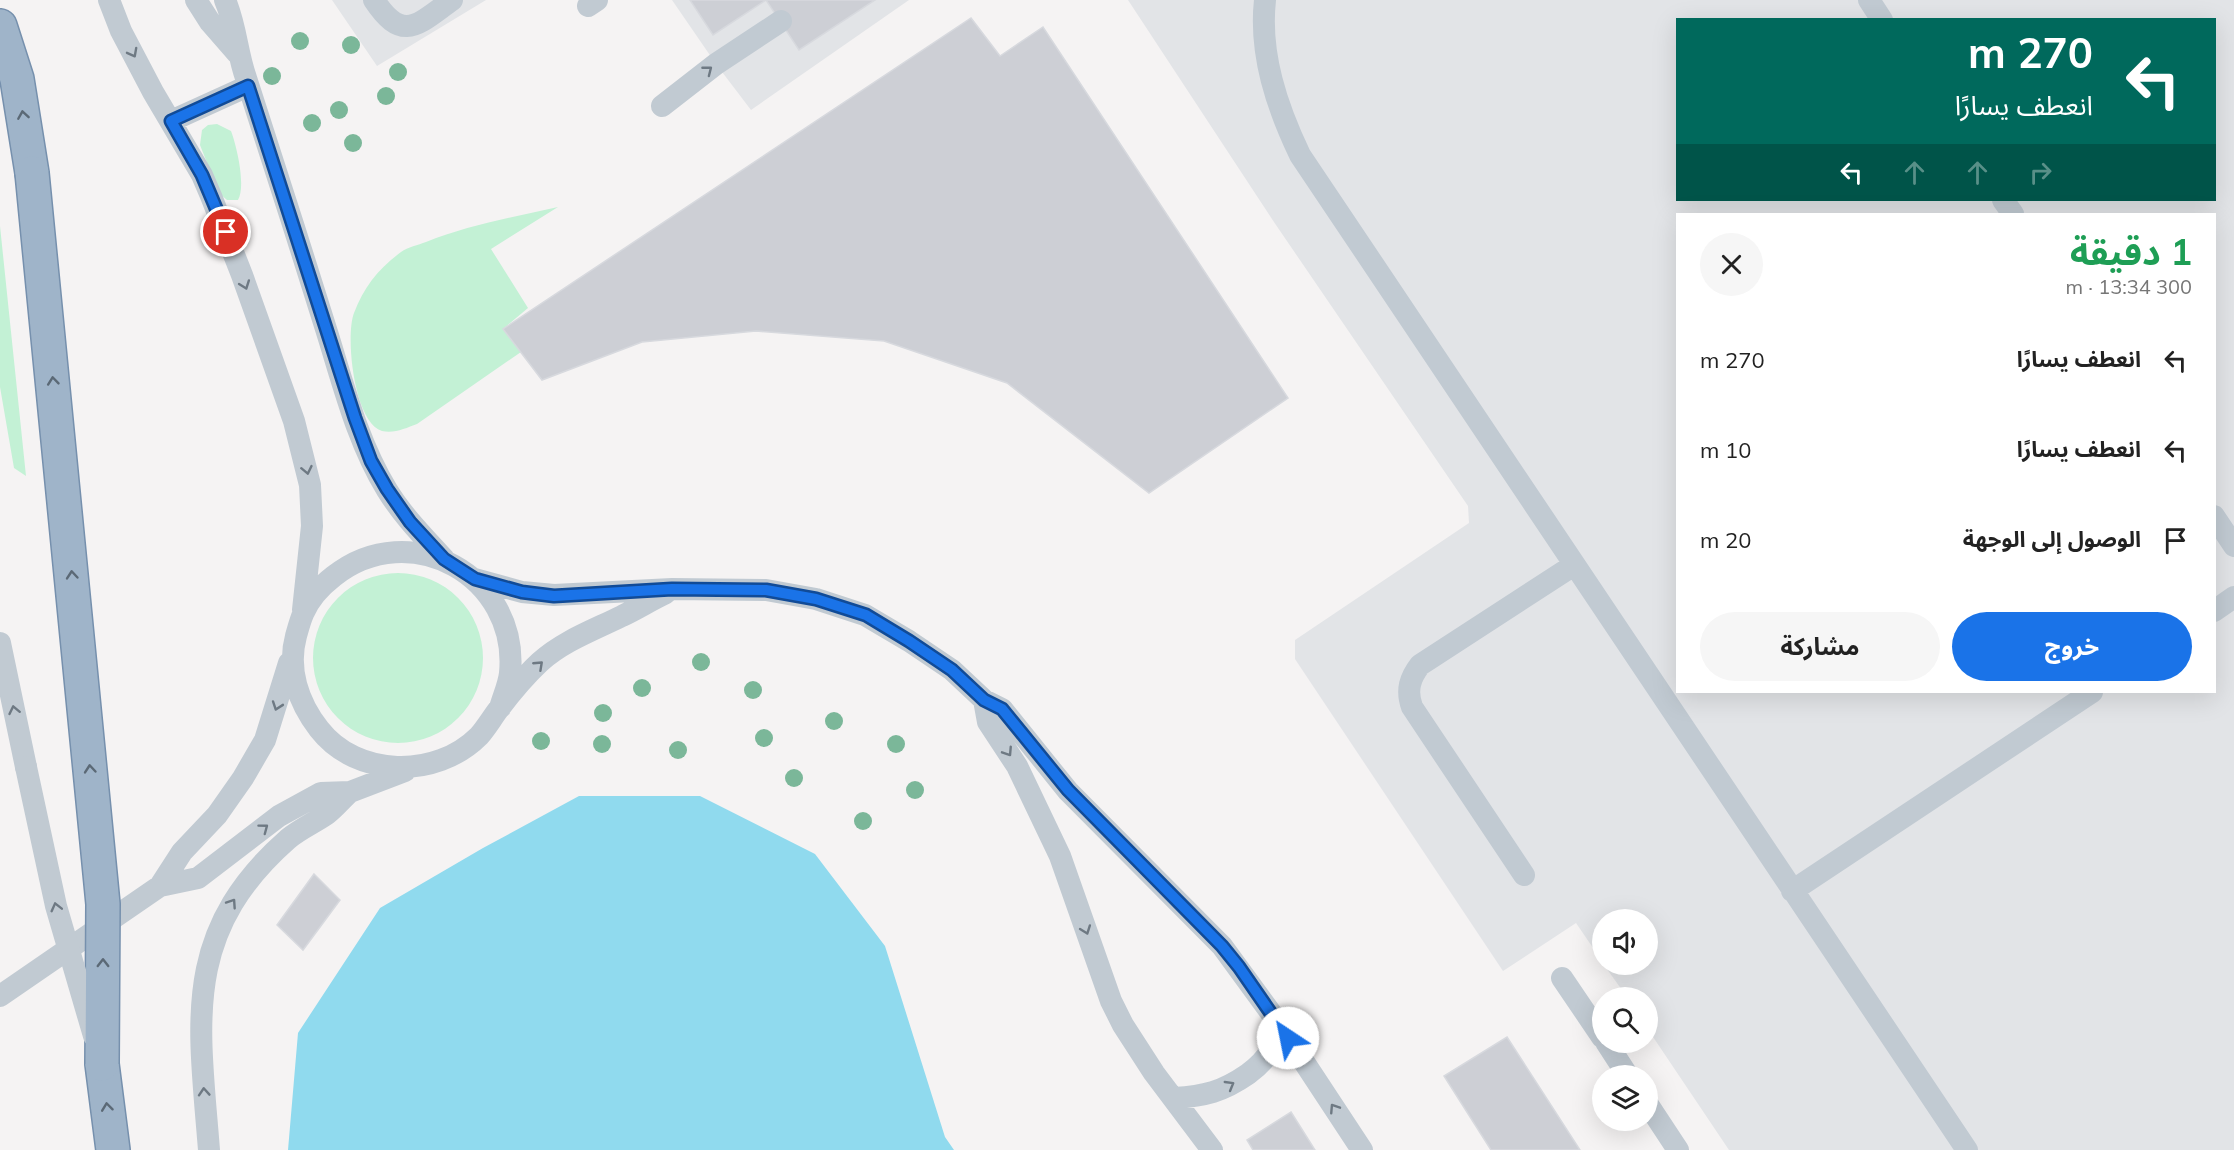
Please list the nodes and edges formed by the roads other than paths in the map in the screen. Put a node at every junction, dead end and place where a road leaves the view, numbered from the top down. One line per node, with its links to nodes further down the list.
1 (109, 0): 14 (lane, one-way to 14)
2 (196, 0): 11 (lane)
3 (225, 0): 11 (lane)
4 (375, 0): 5 (lane)
5 (452, 0)
6 (1265, 0): 18 (lane)
7 (1869, 0): 8 (lane)
8 (1881, 18)
9 (781, 21): 13 (lane, one-way to 9)
10 (0, 26): 38 (highway, one-way to 10, bridge)
11 (238, 54): 12 (lane)
12 (248, 86): 14 (lane); 17 (lane)
13 (662, 106)
14 (171, 121): 23 (lane, one-way to 23)
15 (2216, 519): 16 (lane)
16 (2234, 546)
17 (444, 559): 19 (lane); 23 (lane)
18 (1574, 565): 31 (lane); 33 (lane)
19 (475, 579): 20 (lane); 28 (lane)
20 (672, 589): 27 (lane); 28 (lane, one-way to 20)
21 (2234, 597): 22 (lane)
22 (2216, 609)
23 (303, 614): 25 (lane)
24 (0, 643): 38 (lane, one-way to 24, bridge)
25 (293, 650): 29 (lane); 32 (lane, one-way to 32)
26 (2090, 693): 33 (lane)
27 (984, 700): 37 (lane); 39 (lane, one-way to 39)
28 (500, 708): 29 (lane)
29 (418, 767): 30 (lane)
30 (350, 792): 32 (lane, one-way to 30); 42 (lane, one-way to 30)
31 (1524, 875)
32 (160, 886): 35 (lane)
33 (1792, 891): 46 (lane)
34 (1562, 978): 36 (lane)
35 (0, 996)
36 (1592, 1022)
37 (1279, 1024): 39 (lane, one-way to 37); 44 (lane, one-way to 37)
38 (102, 1064): 41 (highway, one-way to 38)
39 (1174, 1098): 43 (lane)
40 (1658, 1120): 45 (lane)
41 (112, 1150)
42 (209, 1150)
43 (1212, 1150)
44 (1362, 1150)
45 (1678, 1150)
46 (1967, 1150)

